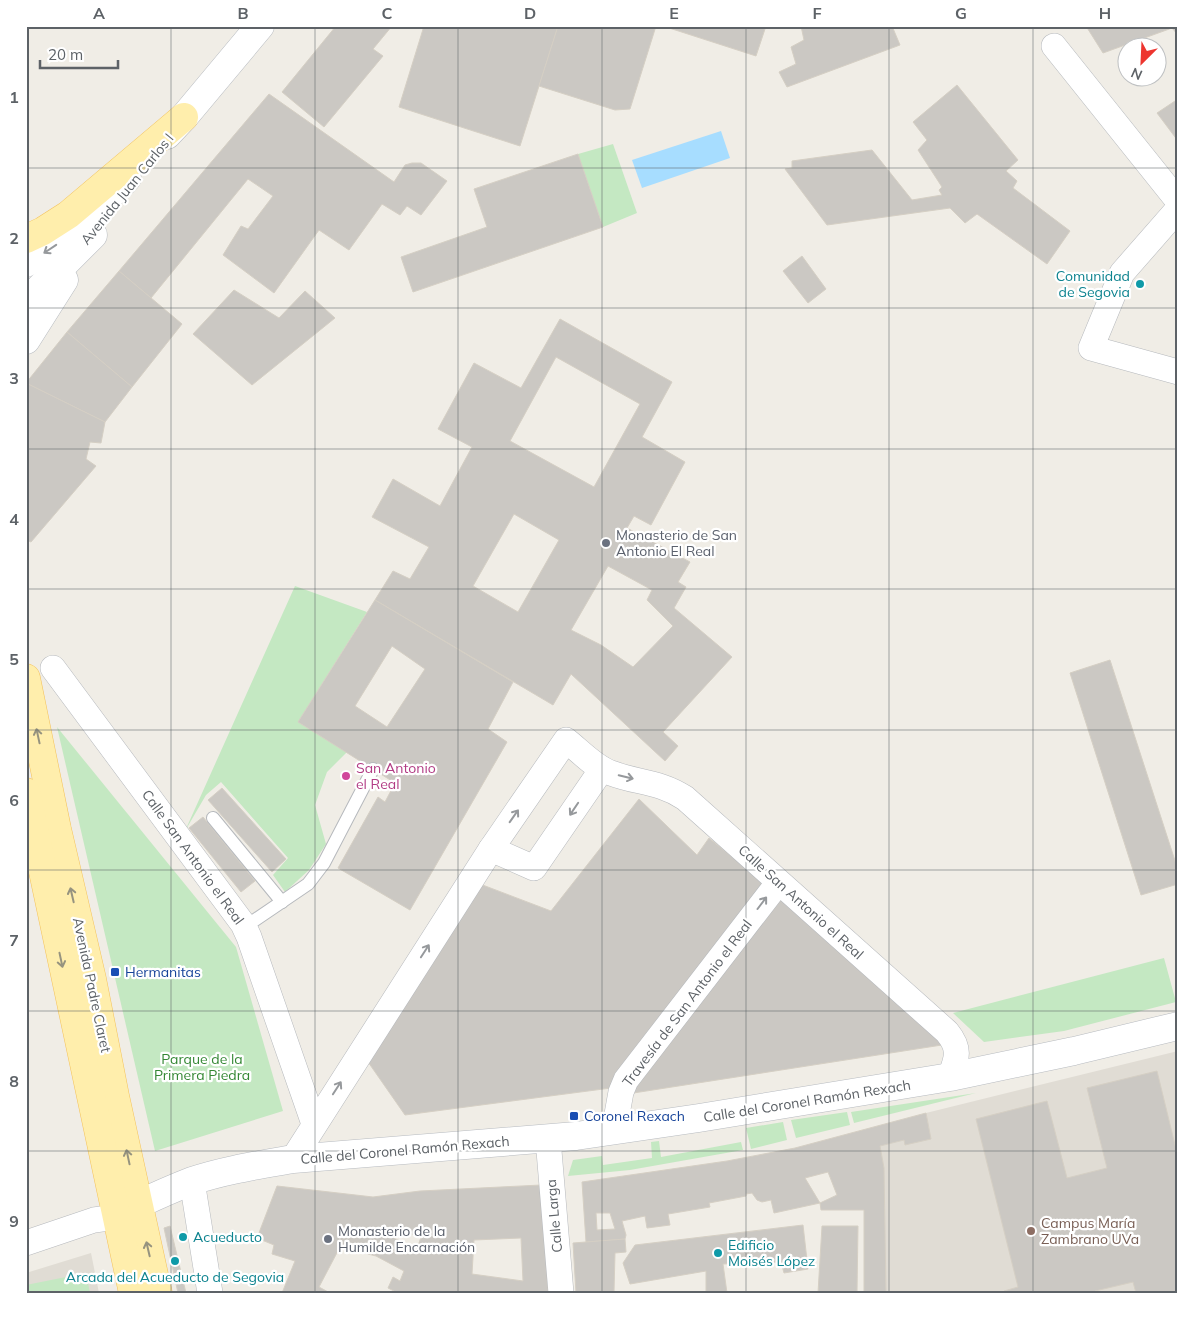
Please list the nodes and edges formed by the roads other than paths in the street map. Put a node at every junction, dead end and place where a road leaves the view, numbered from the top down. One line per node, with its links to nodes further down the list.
1 (260, 26): 3 (main road, Avenida Juan Carlos I)
2 (1054, 46): 4 (street)
3 (184, 117): 6 (main road, Avenida Juan Carlos I); 7 (main road); 8 (main road, Avenida Juan Carlos I, one-way to 8)
4 (1178, 201)
5 (1178, 209): 11 (street)
6 (94, 234): 9 (main road, Avenida Juan Carlos I); 10 (main road)
7 (26, 239)
8 (26, 264)
9 (26, 302)
10 (26, 340)
11 (1178, 372)
12 (53, 668): 21 (street, Calle San Antonio el Real)
13 (26, 678): 29 (main road, Avenida Padre Claret, one-way to 13)
14 (373, 769): 20 (lane)
15 (602, 769): 18 (street, one-way to 18); 18 (street, Calle San Antonio el Real, one-way to 15); 19 (street, Calle San Antonio el Real, one-way to 19)
16 (26, 792): 29 (main road, Avenida Padre Claret, one-way to 29)
17 (214, 818): 20 (lane)
18 (491, 849): 24 (street, Calle San Antonio el Real, one-way to 18)
19 (778, 882): 23 (street, Calle San Antonio el Real); 25 (street, Travesía de San Antonio el Real, one-way to 19)
20 (282, 902): 21 (lane)
21 (243, 924): 24 (street, Calle San Antonio el Real)
22 (1178, 1026): 23 (main road, Calle del Coronel Ramón Rexach)
23 (950, 1077): 25 (main road, Calle del Coronel Ramón Rexach)
24 (314, 1124): 27 (street, Calle San Antonio el Real)
25 (614, 1131): 26 (main road, Calle del Coronel Ramón Rexach)
26 (548, 1138): 27 (main road, Calle del Coronel Ramón Rexach); 35 (street, Calle Larga)
27 (293, 1159): 28 (main road, Calle del Coronel Ramón Rexach)
28 (192, 1181): 29 (main road, Calle del Coronel Ramón Rexach); 34 (street)
29 (125, 1220): 30 (street); 31 (lane); 32 (main road, Avenida Padre Claret); 33 (main road, Avenida Padre Claret, one-way to 29)
30 (26, 1243)
31 (26, 1255)
32 (133, 1293)
33 (158, 1293)
34 (210, 1293)
35 (561, 1293)

